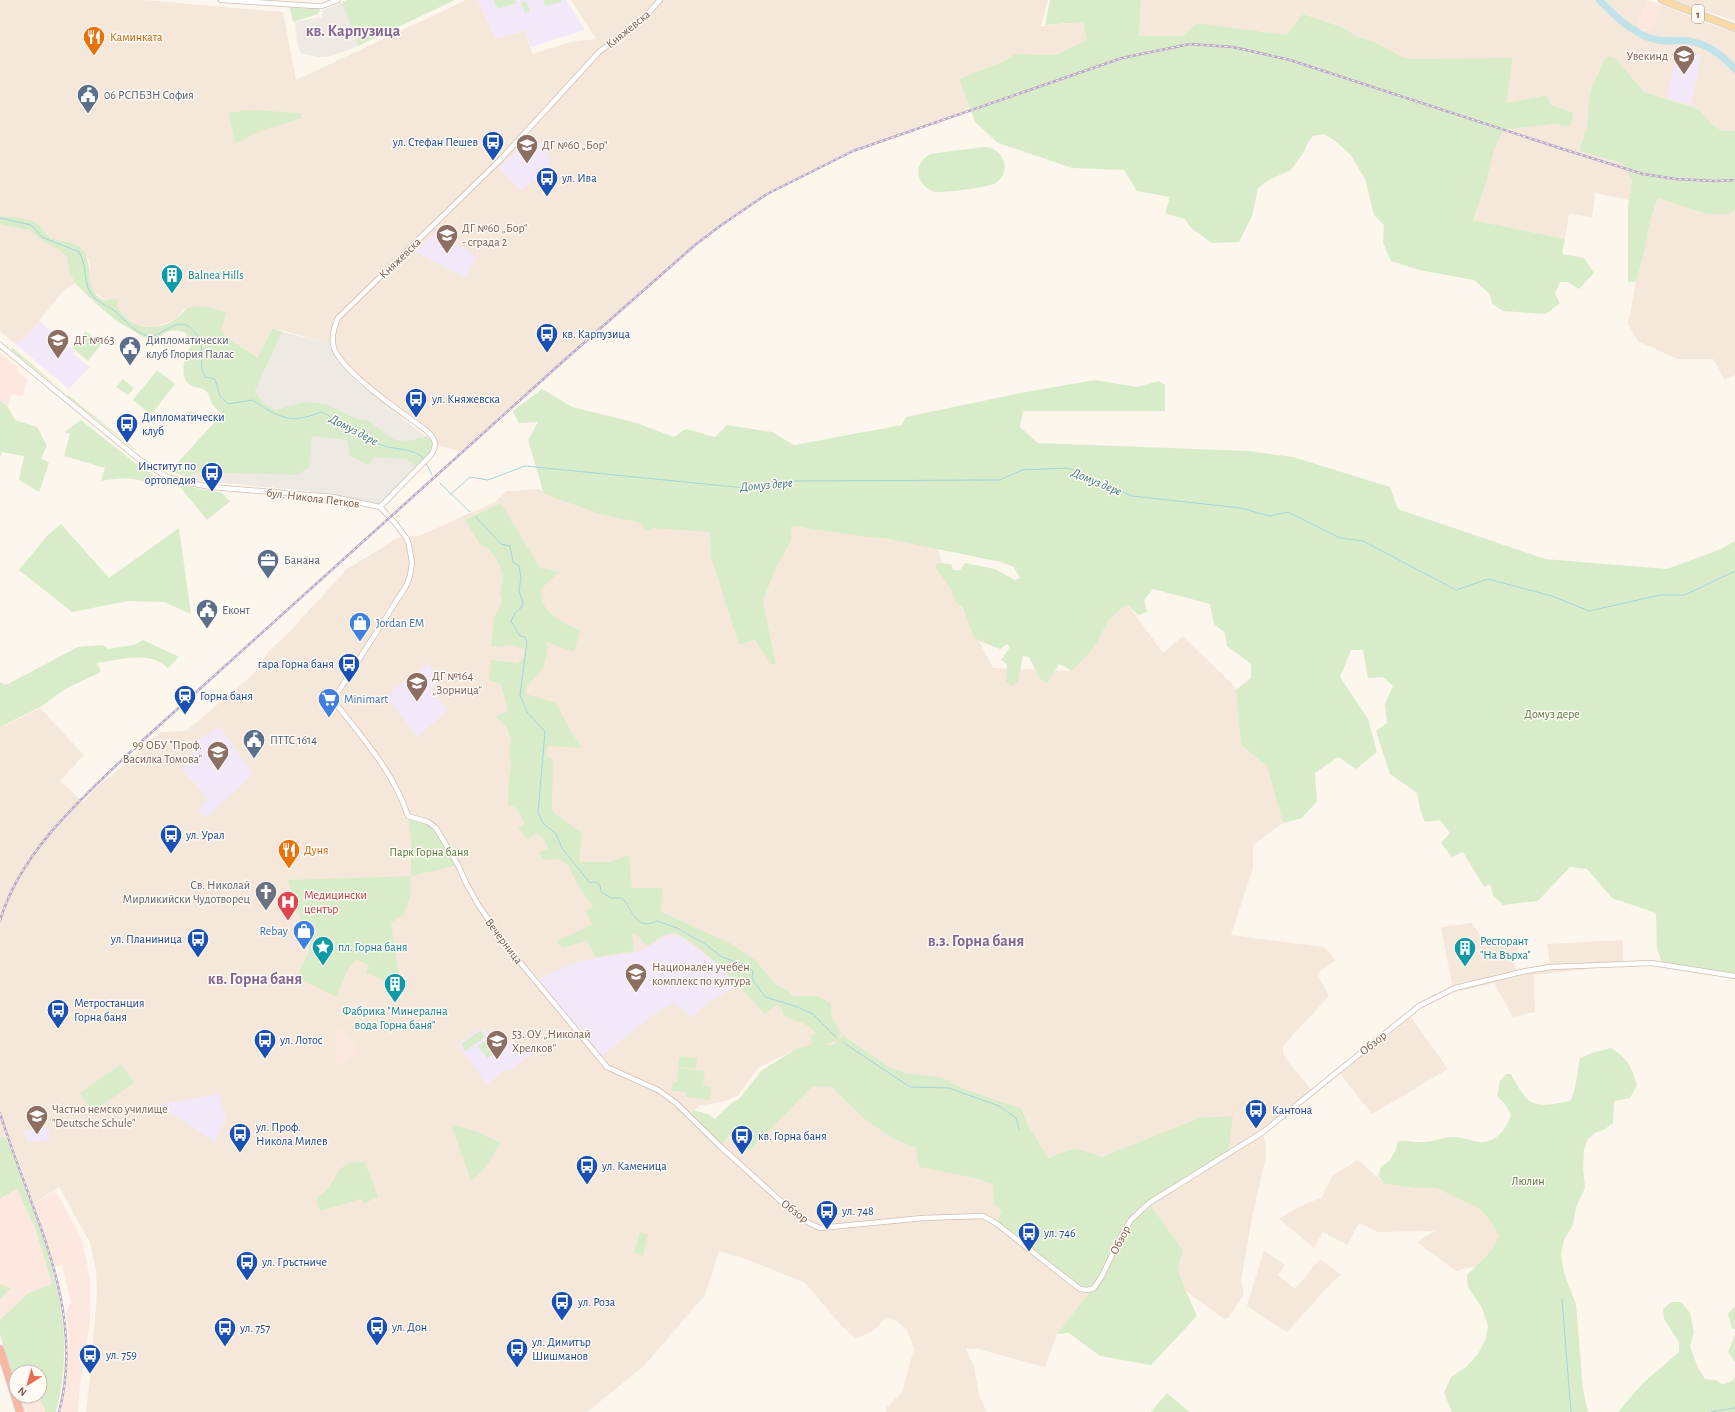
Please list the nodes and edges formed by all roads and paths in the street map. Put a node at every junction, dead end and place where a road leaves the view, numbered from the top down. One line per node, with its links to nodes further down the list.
1 (221, 0): 2 (street)
2 (338, 0)
3 (660, 0): 7 (street, Княжевска)
4 (1662, 0): 5 (main road, 1)
5 (1735, 28)
6 (0, 345): 7 (street, бул. Никола Петков)
7 (380, 507): 9 (street, Вечерница)
8 (1735, 976): 9 (street, Обзор)
9 (607, 1067)
10 (0, 1349): 11 (highway)
11 (20, 1412)

